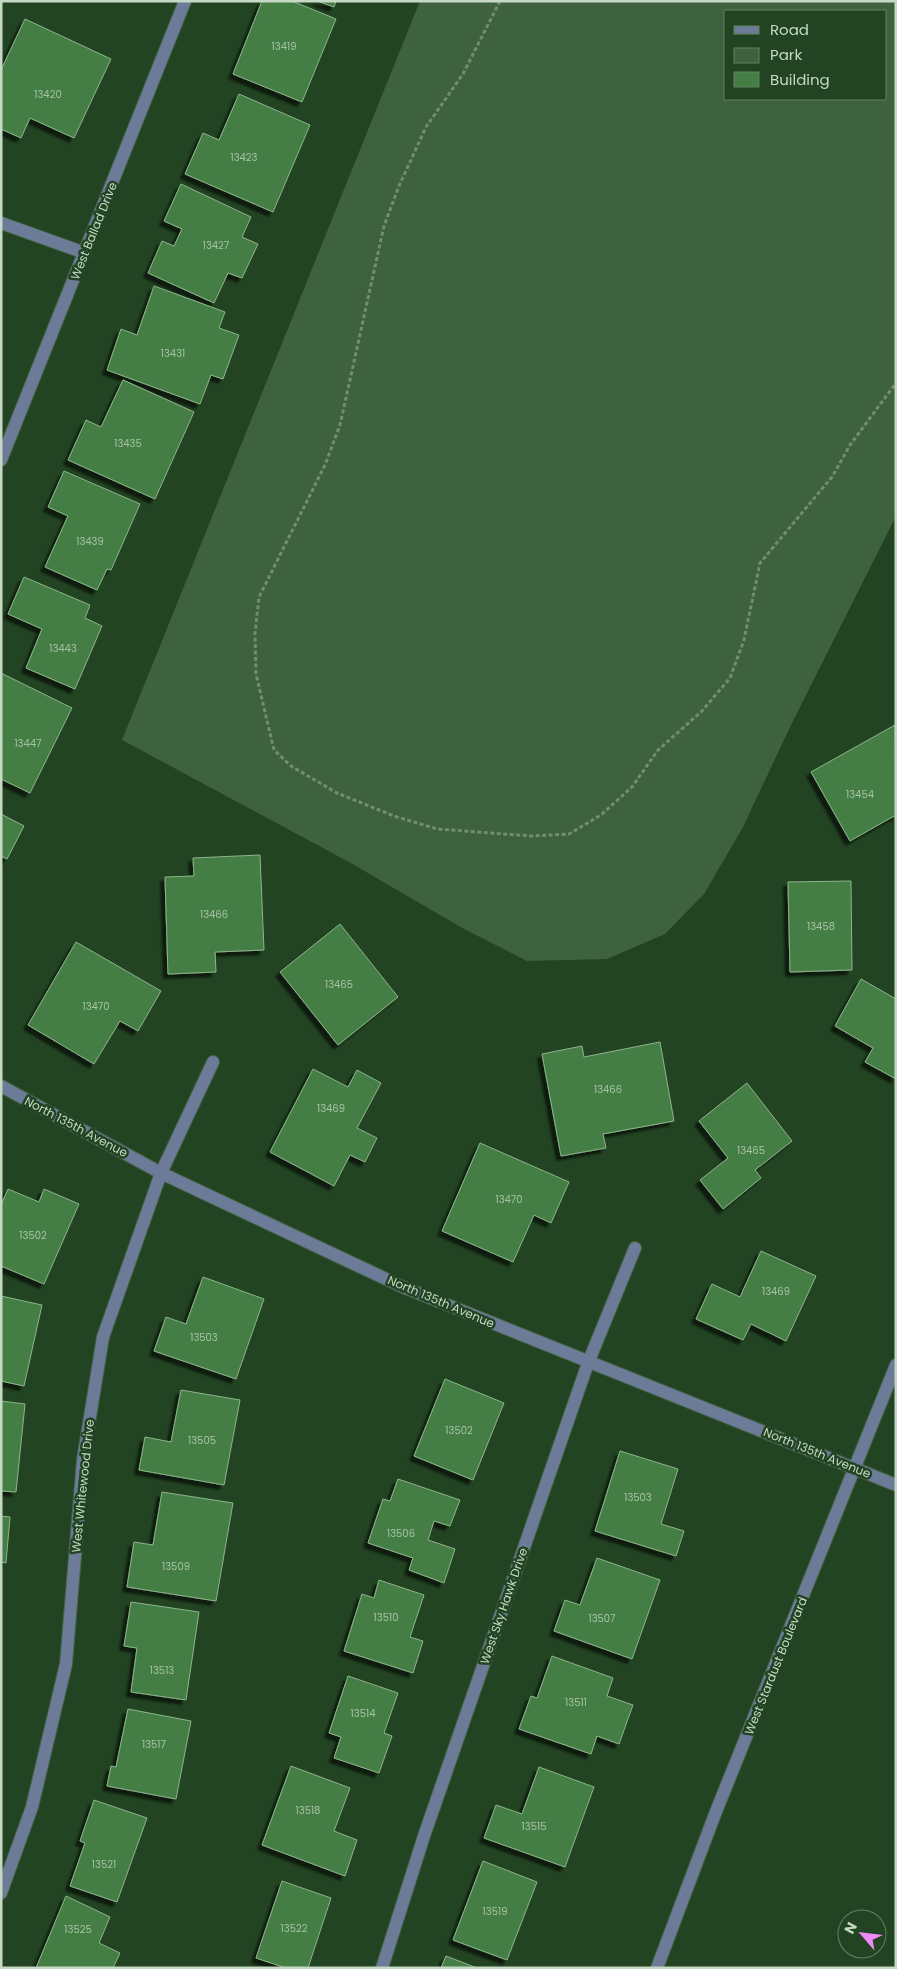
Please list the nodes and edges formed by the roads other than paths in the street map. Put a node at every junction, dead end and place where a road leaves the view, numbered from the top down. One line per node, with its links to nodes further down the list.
1 (184, 1): 3 (street, West Ballad Drive)
2 (1, 222): 3 (street)
3 (85, 254): 4 (street, West Ballad Drive)
4 (1, 460)
5 (213, 1062): 7 (street, West Whitewood Drive)
6 (1, 1086): 7 (street, North 135th Avenue)
7 (161, 1173): 9 (street, North 135th Avenue); 13 (street, West Whitewood Drive)
8 (635, 1248): 9 (street, West Sky Hawk Drive)
9 (588, 1363): 11 (street, North 135th Avenue); 14 (street, West Sky Hawk Drive)
10 (896, 1366): 11 (street, West Stardust Boulevard)
11 (854, 1468): 12 (street, North 135th Avenue); 15 (street, West Stardust Boulevard)
12 (896, 1485)
13 (1, 1893)
14 (382, 1968)
15 (657, 1968)

